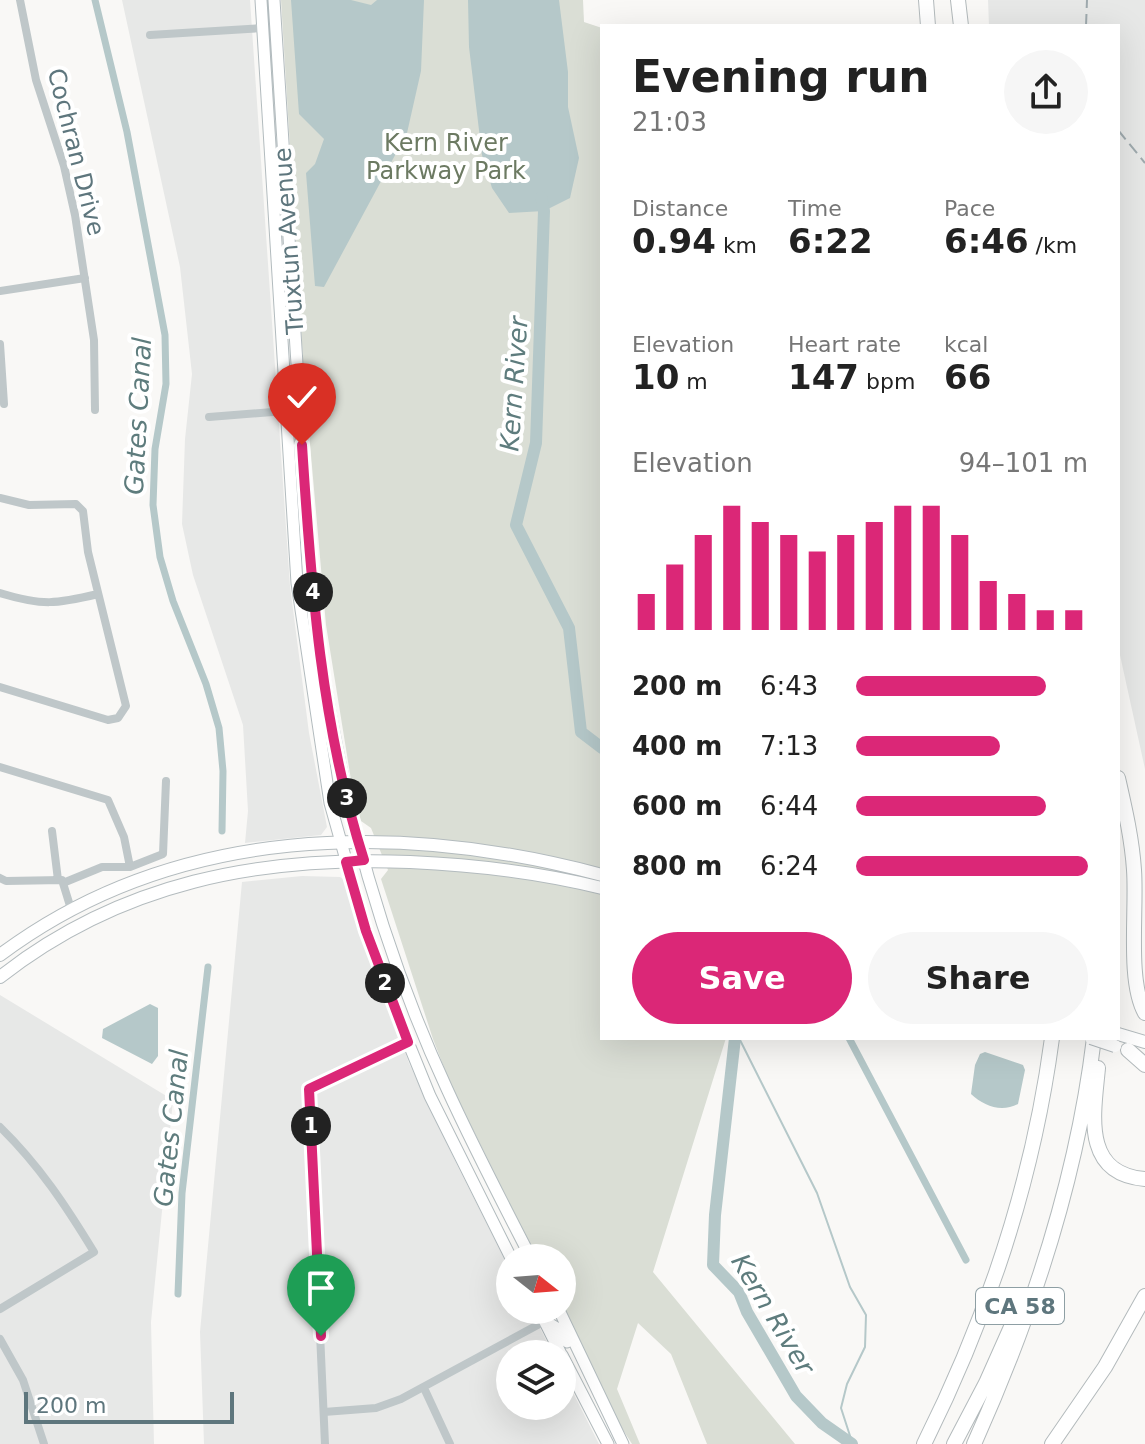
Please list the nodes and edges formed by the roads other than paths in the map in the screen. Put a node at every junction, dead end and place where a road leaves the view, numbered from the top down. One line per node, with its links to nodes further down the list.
1 (20, 0): 11 (street, Cochran Drive)
2 (261, 0): 8 (main road, Truxtun Avenue)
3 (273, 0): 8 (main road); 10 (main road, Truxtun Avenue)
4 (926, 0): 6 (highway)
5 (958, 0): 7 (highway)
6 (928, 24)
7 (961, 24)
8 (263, 28): 9 (street); 10 (main road); 16 (main road, Truxtun Avenue)
9 (150, 35)
10 (279, 89): 18 (main road, Truxtun Avenue)
11 (85, 278): 12 (street); 15 (street, Cochran Drive)
12 (0, 291)
13 (0, 344): 14 (street)
14 (4, 404)
15 (95, 410)
16 (285, 411): 17 (street); 18 (main road); 28 (main road, Truxtun Avenue)
17 (209, 417)
18 (302, 445): 27 (main road, Truxtun Avenue)
19 (0, 498): 21 (street)
20 (0, 593): 21 (street)
21 (98, 594): 22 (street)
22 (0, 687)
23 (0, 767): 32 (street)
24 (166, 781): 32 (street)
25 (1120, 787): 42 (highway)
26 (52, 831): 36 (street)
27 (358, 842): 28 (main road); 30 (main road, Truxtun Avenue); 33 (main road)
28 (340, 843): 29 (main road); 31 (main road, Truxtun Avenue)
29 (239, 853): 34 (main road); 38 (main road)
30 (364, 860): 31 (main road); 37 (main road); 55 (main road, Truxtun Avenue)
31 (346, 862): 34 (main road); 46 (main road, Truxtun Avenue)
32 (130, 867): 36 (street)
33 (600, 875)
34 (206, 878): 39 (main road)
35 (3, 879): 36 (street)
36 (60, 882): 38 (street)
37 (600, 888)
38 (71, 909): 39 (main road); 40 (main road)
39 (45, 944): 41 (main road)
40 (0, 955)
41 (0, 977)
42 (1145, 1013)
43 (1050, 1040): 67 (highway)
44 (1092, 1040): 52 (highway)
45 (1101, 1040): 53 (highway)
46 (408, 1042): 54 (main road, Truxtun Avenue); 65 (street)
47 (1145, 1042): 48 (main road)
48 (1120, 1043): 49 (main road); 50 (highway)
49 (1145, 1055)
50 (1145, 1065)
51 (0, 1127): 57 (street)
52 (1071, 1162): 73 (highway, CA 58); 74 (highway)
53 (1145, 1179)
54 (504, 1244)
55 (524, 1244)
56 (1145, 1296): 75 (highway)
57 (0, 1309)
58 (527, 1324): 64 (street)
59 (554, 1324): 62 (main road)
60 (565, 1324): 62 (main road)
61 (0, 1339): 68 (street)
62 (587, 1372): 72 (main road)
63 (576, 1382): 66 (main road)
64 (424, 1388): 65 (street); 70 (street)
65 (324, 1412): 69 (street)
66 (599, 1427): 71 (main road); 72 (main road)
67 (922, 1443)
68 (44, 1444)
69 (325, 1444)
70 (450, 1444)
71 (608, 1444)
72 (620, 1444)
73 (954, 1444)
74 (974, 1444)
75 (1052, 1444)

